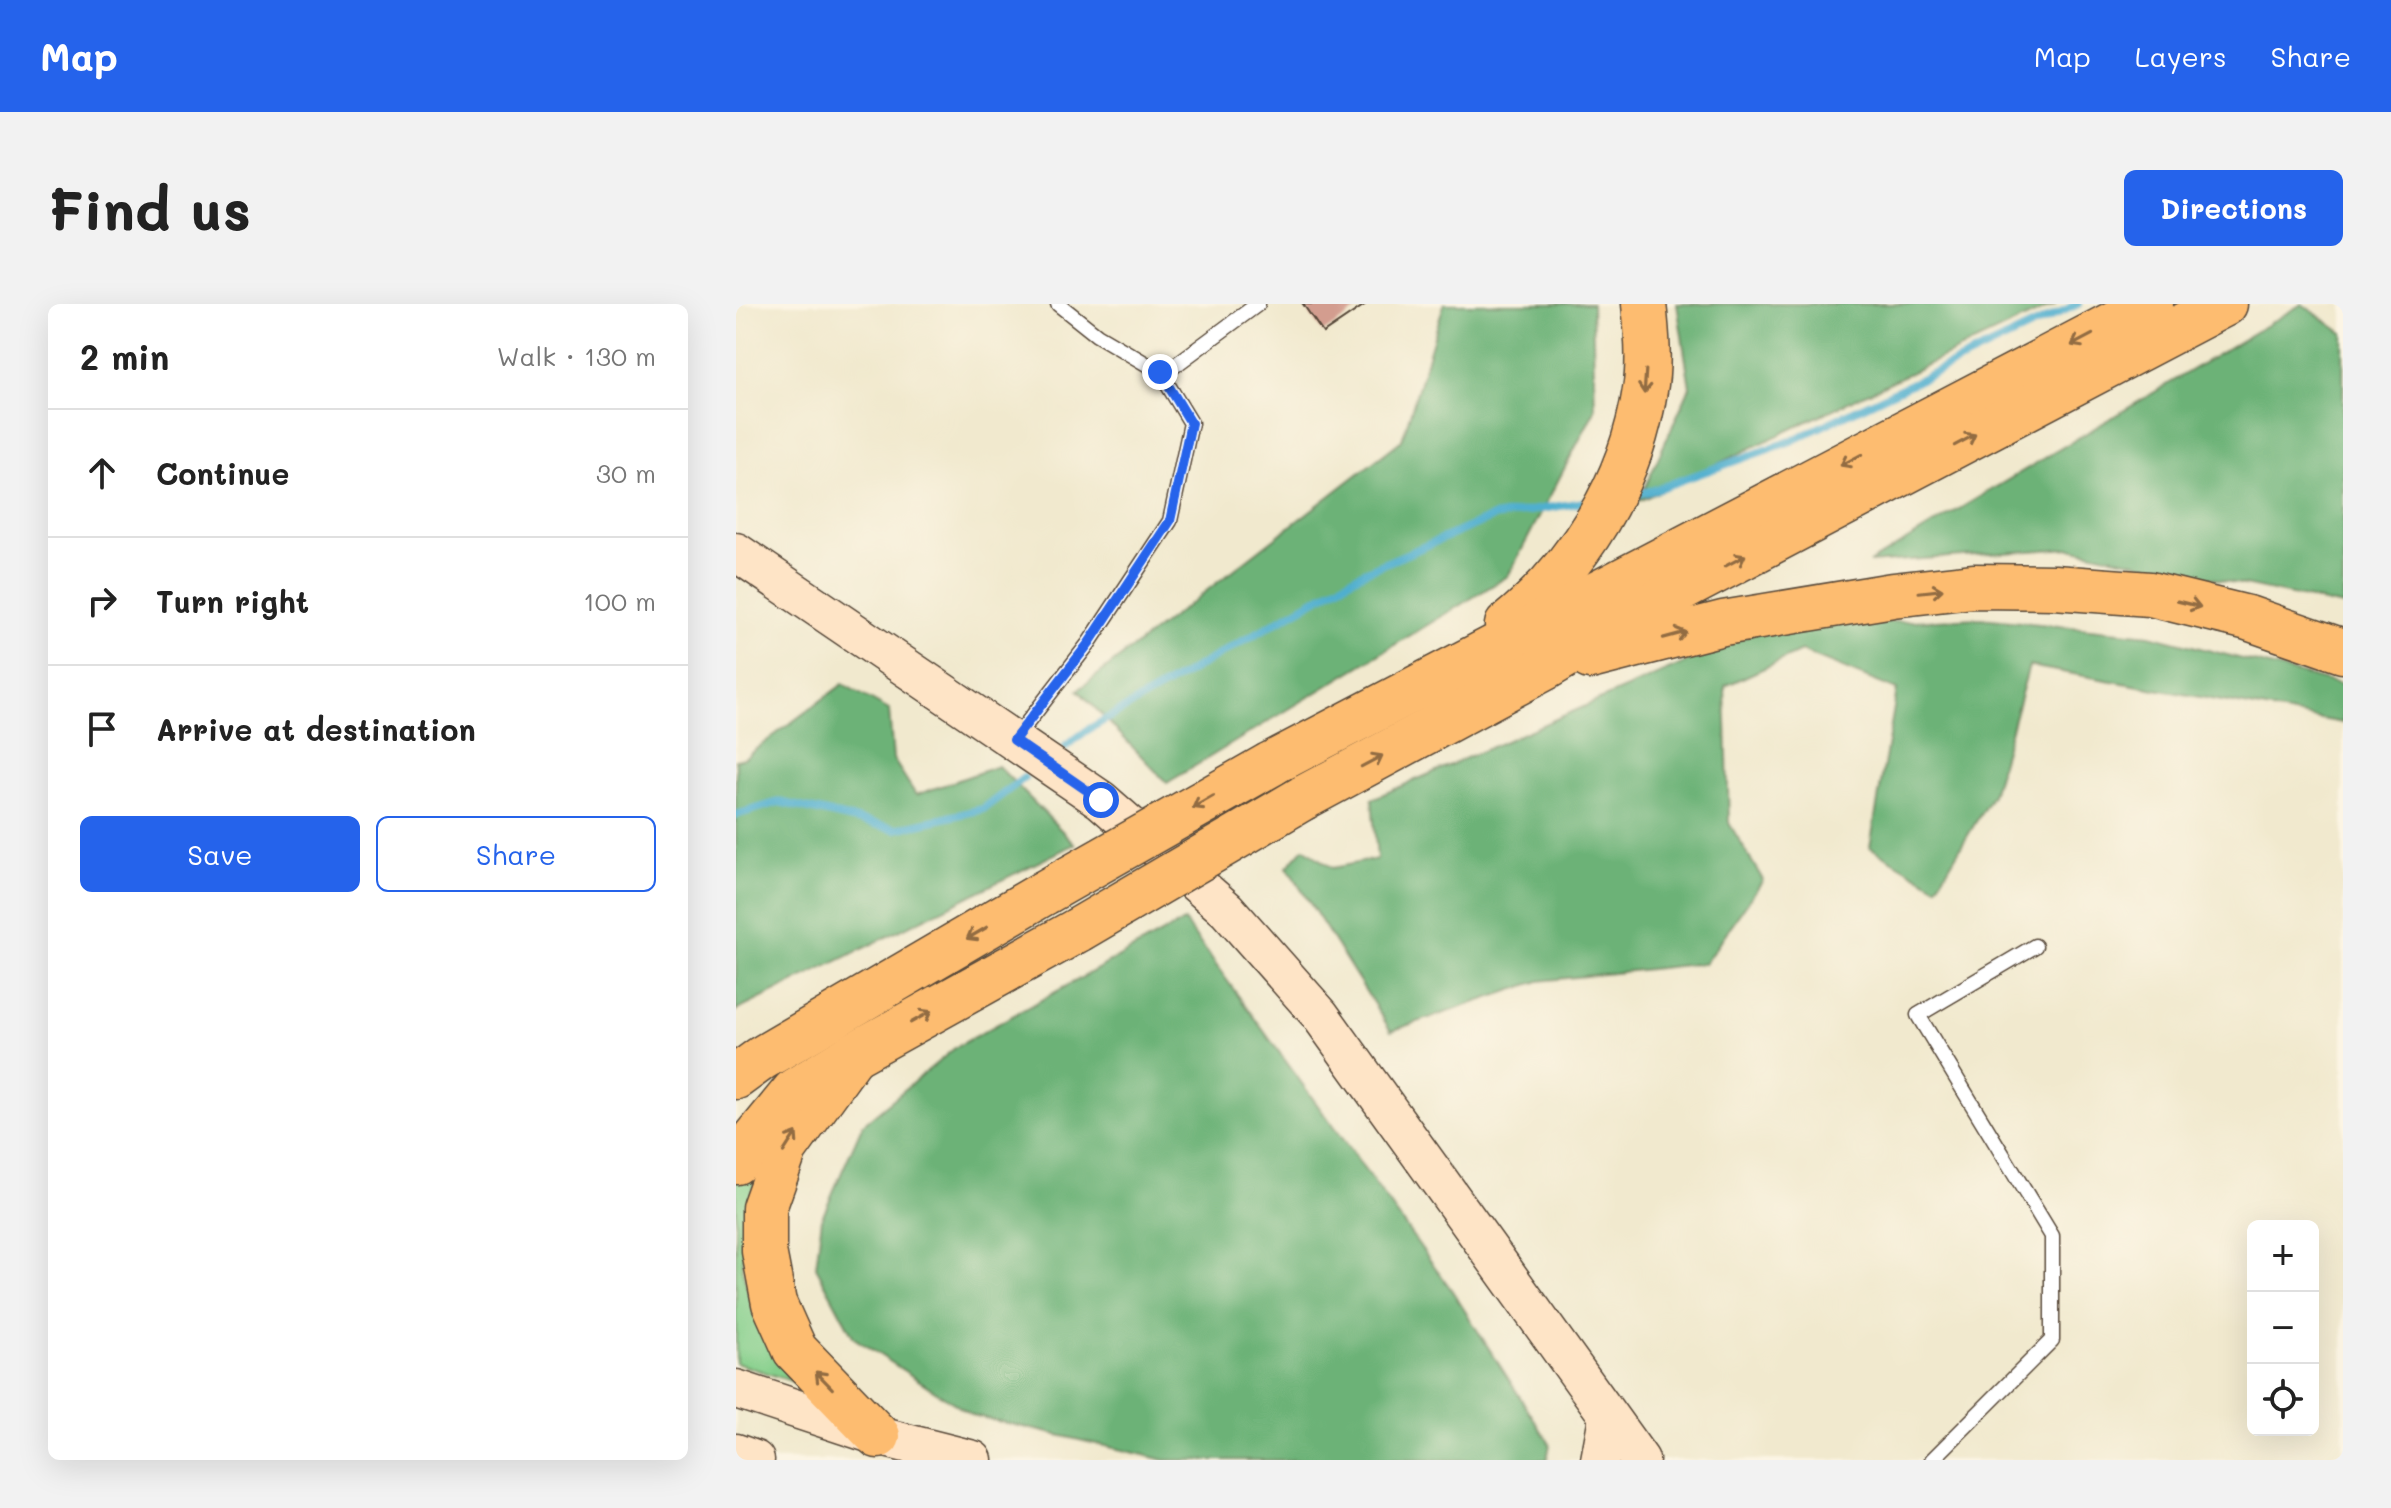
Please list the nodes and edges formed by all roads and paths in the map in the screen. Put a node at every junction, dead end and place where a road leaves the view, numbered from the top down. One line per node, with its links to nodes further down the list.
1 (1058, 304): 6 (lane)
2 (1258, 304): 6 (lane)
3 (1644, 304): 9 (highway, one-way to 9)
4 (2151, 304): 9 (highway, one-way to 9)
5 (2225, 304): 10 (highway, one-way to 5)
6 (1162, 375): 11 (lane)
7 (736, 552): 11 (street)
8 (2343, 651): 10 (highway, one-way to 8)
9 (1456, 667): 14 (highway, one-way to 14, bridge)
10 (1545, 668): 13 (highway, one-way to 10, bridge)
11 (1014, 740): 17 (street)
12 (2035, 946): 24 (lane)
13 (853, 1055): 15 (highway); 18 (highway, one-way to 13)
14 (745, 1067)
15 (736, 1162)
16 (736, 1389): 18 (street)
17 (1608, 1417): 22 (street); 23 (street)
18 (878, 1436): 21 (street)
19 (736, 1453): 20 (street)
20 (755, 1460)
21 (973, 1460)
22 (1600, 1460)
23 (1640, 1460)
24 (1932, 1460)

